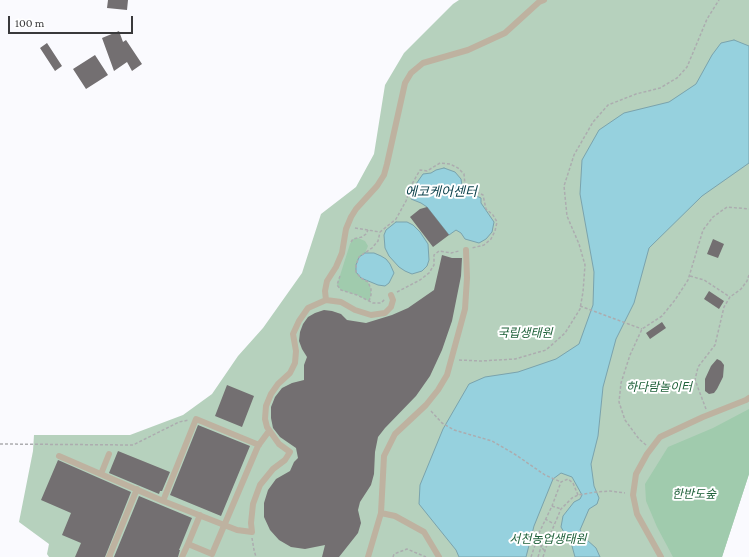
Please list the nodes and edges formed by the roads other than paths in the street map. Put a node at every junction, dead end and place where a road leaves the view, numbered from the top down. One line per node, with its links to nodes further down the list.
1 (544, 0): 4 (street)
2 (466, 250): 13 (street)
3 (390, 295): 4 (street)
4 (326, 300): 6 (street)
5 (749, 398): 21 (street)
6 (269, 431): 7 (street); 15 (street)
7 (259, 445): 12 (street); 15 (street)
8 (109, 454): 10 (street)
9 (59, 456): 10 (street)
10 (101, 474): 11 (street)
11 (137, 489): 12 (street); 17 (street)
12 (163, 501): 14 (street)
13 (381, 513): 19 (street); 20 (street)
14 (200, 515): 15 (street); 16 (street)
15 (224, 525): 16 (street)
16 (188, 544): 18 (street)
17 (110, 557)
18 (182, 557)
19 (368, 557)
20 (439, 557)
21 (661, 557)

